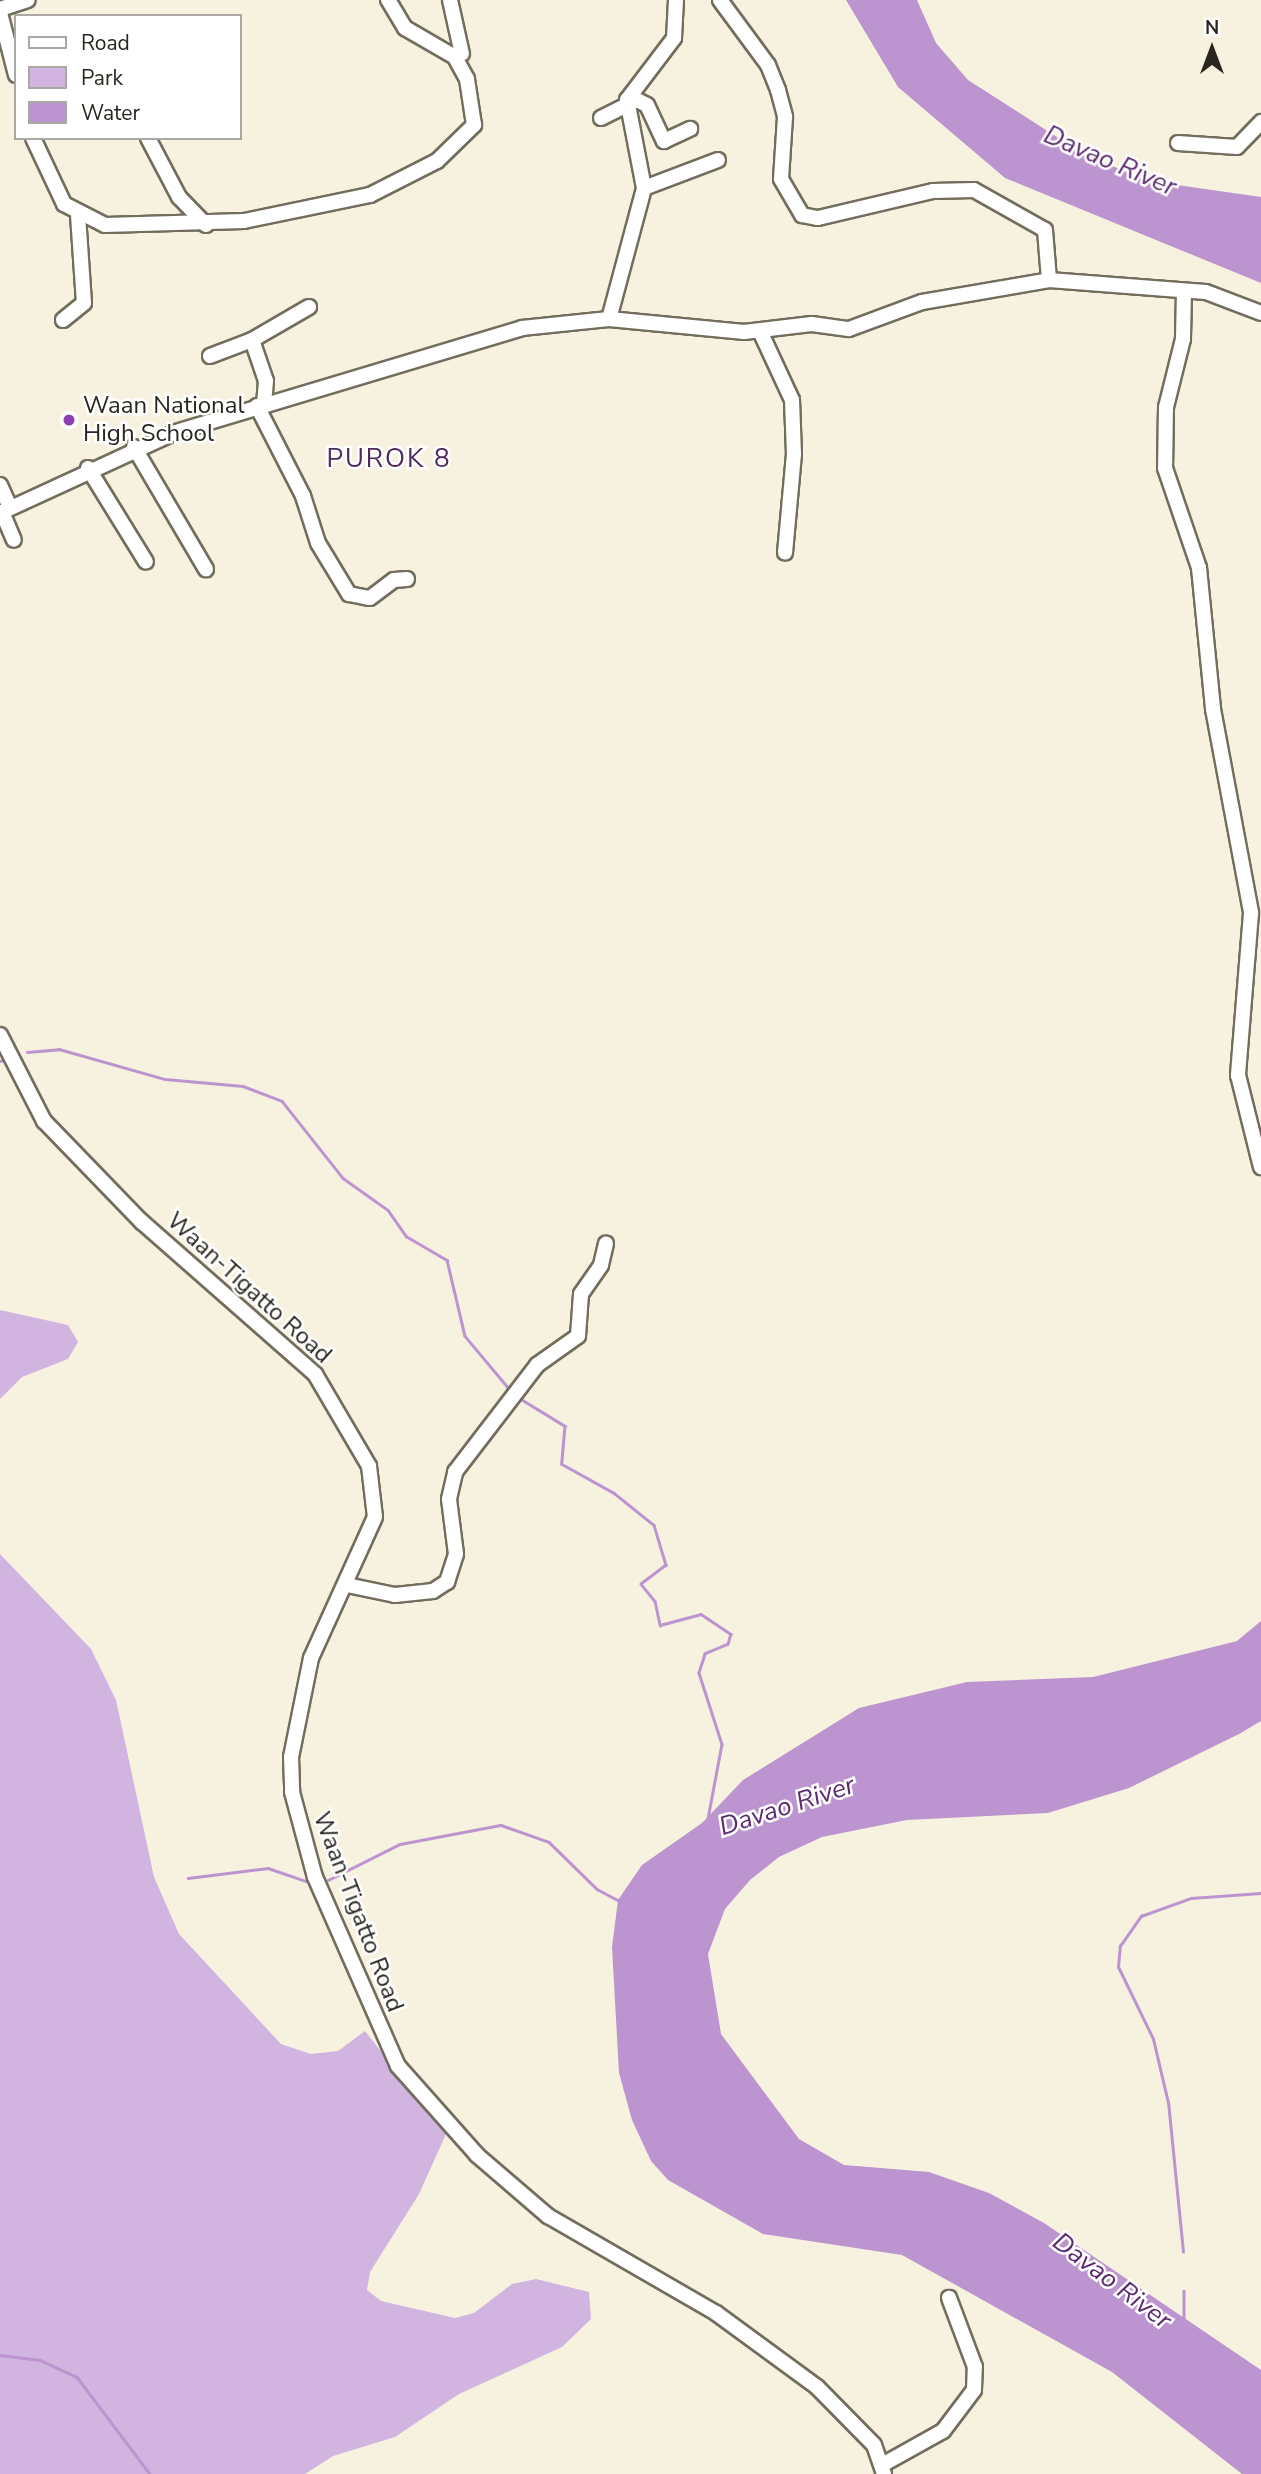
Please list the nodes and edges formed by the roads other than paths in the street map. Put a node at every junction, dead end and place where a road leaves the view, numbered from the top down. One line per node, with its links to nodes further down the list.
1 (28, 0): 6 (street)
2 (388, 0): 19 (street)
3 (450, 0): 7 (street)
4 (676, 0): 9 (street)
5 (720, 0): 20 (street)
6 (0, 11): 8 (street)
7 (462, 54)
8 (14, 67)
9 (626, 100): 10 (street); 12 (street); 17 (street)
10 (601, 118)
11 (1261, 122): 15 (street)
12 (690, 129)
13 (34, 140): 18 (street)
14 (149, 140): 19 (street)
15 (1178, 143)
16 (718, 160): 17 (street)
17 (644, 188): 24 (street)
18 (78, 216): 19 (street); 25 (street)
19 (206, 225)
20 (1049, 281): 21 (street); 26 (street)
21 (1184, 291): 23 (street); 40 (street)
22 (309, 307): 27 (street)
23 (1261, 313)
24 (609, 319): 26 (street); 29 (street)
25 (63, 320)
26 (760, 331): 35 (street)
27 (252, 340): 28 (street); 29 (street)
28 (210, 356)
29 (260, 405): 30 (street); 38 (street)
30 (134, 447): 31 (street); 37 (street)
31 (88, 468): 33 (street); 36 (street)
32 (0, 485): 33 (street)
33 (4, 511): 34 (street)
34 (14, 540)
35 (785, 553)
36 (146, 562)
37 (206, 569)
38 (407, 579)
39 (0, 1035): 42 (street, Waan-Tigatto Road)
40 (1261, 1167)
41 (606, 1244): 42 (street)
42 (347, 1585): 44 (street, Waan-Tigatto Road)
43 (949, 2298): 44 (street)
44 (883, 2469)

